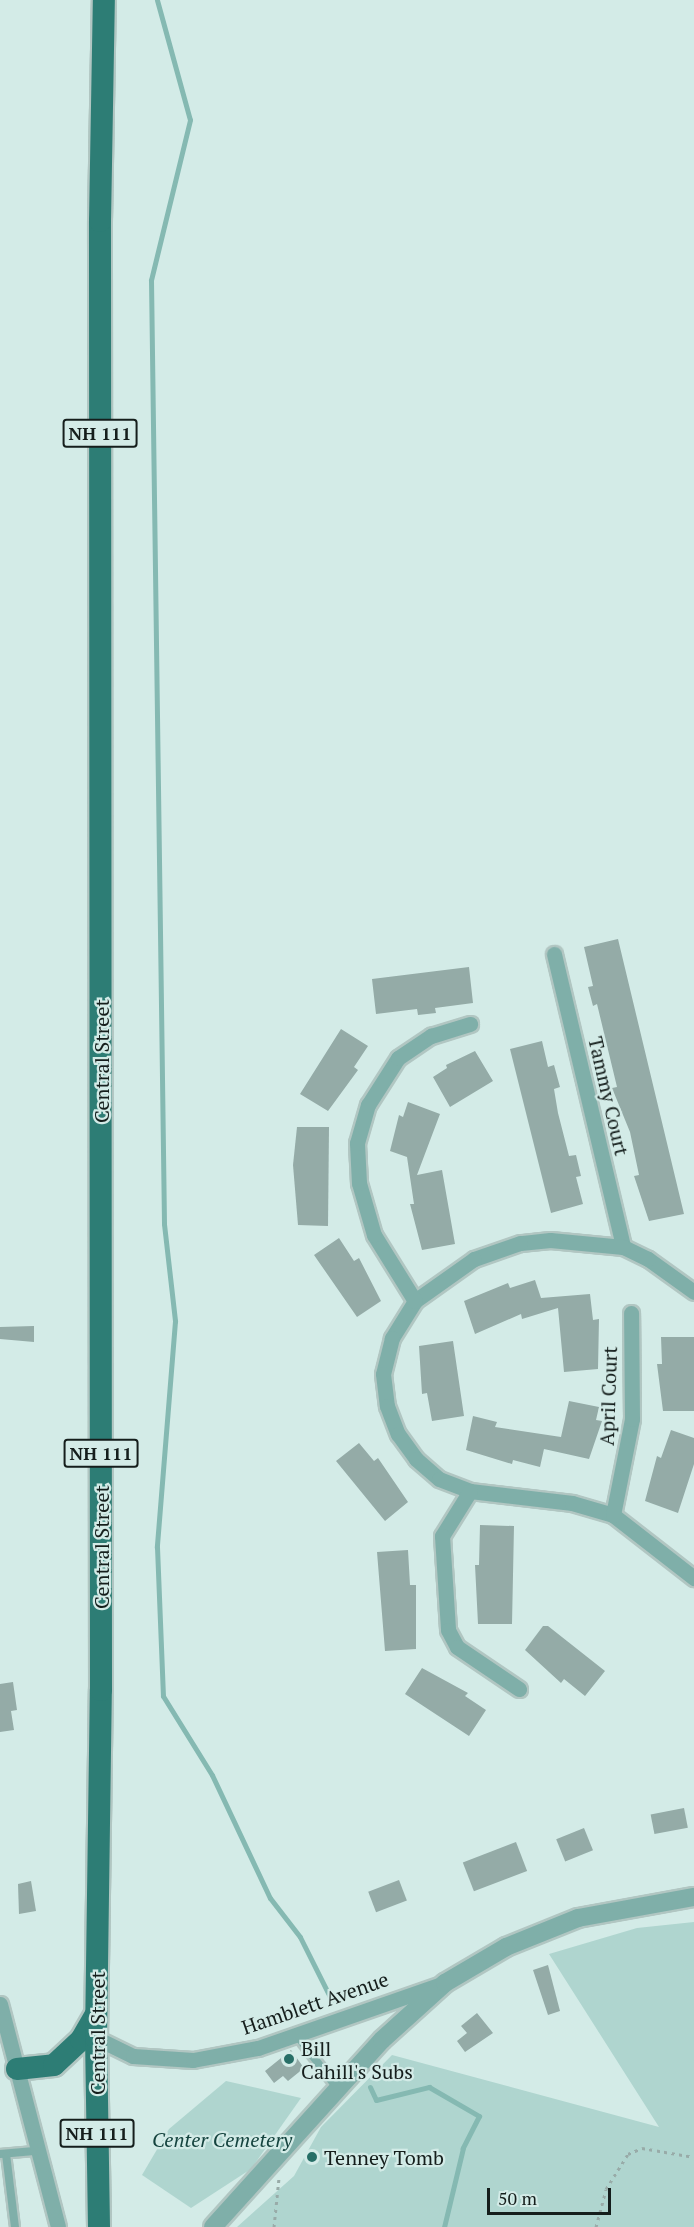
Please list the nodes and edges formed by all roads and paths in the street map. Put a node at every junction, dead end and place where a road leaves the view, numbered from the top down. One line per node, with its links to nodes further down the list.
1 (104, 0): 15 (main road, Central Street / NH 111)
2 (554, 954): 4 (street, Tammy Court)
3 (470, 1024): 6 (street)
4 (622, 1247): 5 (street); 6 (street)
5 (694, 1292)
6 (415, 1300): 8 (street)
7 (631, 1313): 9 (street, April Court)
8 (470, 1491): 9 (street); 11 (street)
9 (613, 1515): 10 (street)
10 (694, 1578)
11 (519, 1689)
12 (694, 1897): 13 (street)
13 (444, 1983): 16 (street, Hamblett Avenue); 19 (street)
14 (0, 2004): 18 (street)
15 (96, 2013): 17 (main road, Central Street / NH 111); 18 (main road)
16 (295, 2033): 17 (street, Hamblett Avenue); 19 (lane)
17 (96, 2038): 26 (main road, Central Street / NH 111)
18 (17, 2069): 20 (street)
19 (337, 2088): 23 (street)
20 (37, 2151): 21 (lane); 25 (street)
21 (3, 2154): 24 (lane)
22 (694, 2157): 29 (path)
23 (273, 2159): 27 (street); 28 (path)
24 (15, 2227)
25 (58, 2227)
26 (99, 2227)
27 (213, 2227)
28 (274, 2227)
29 (596, 2227)

